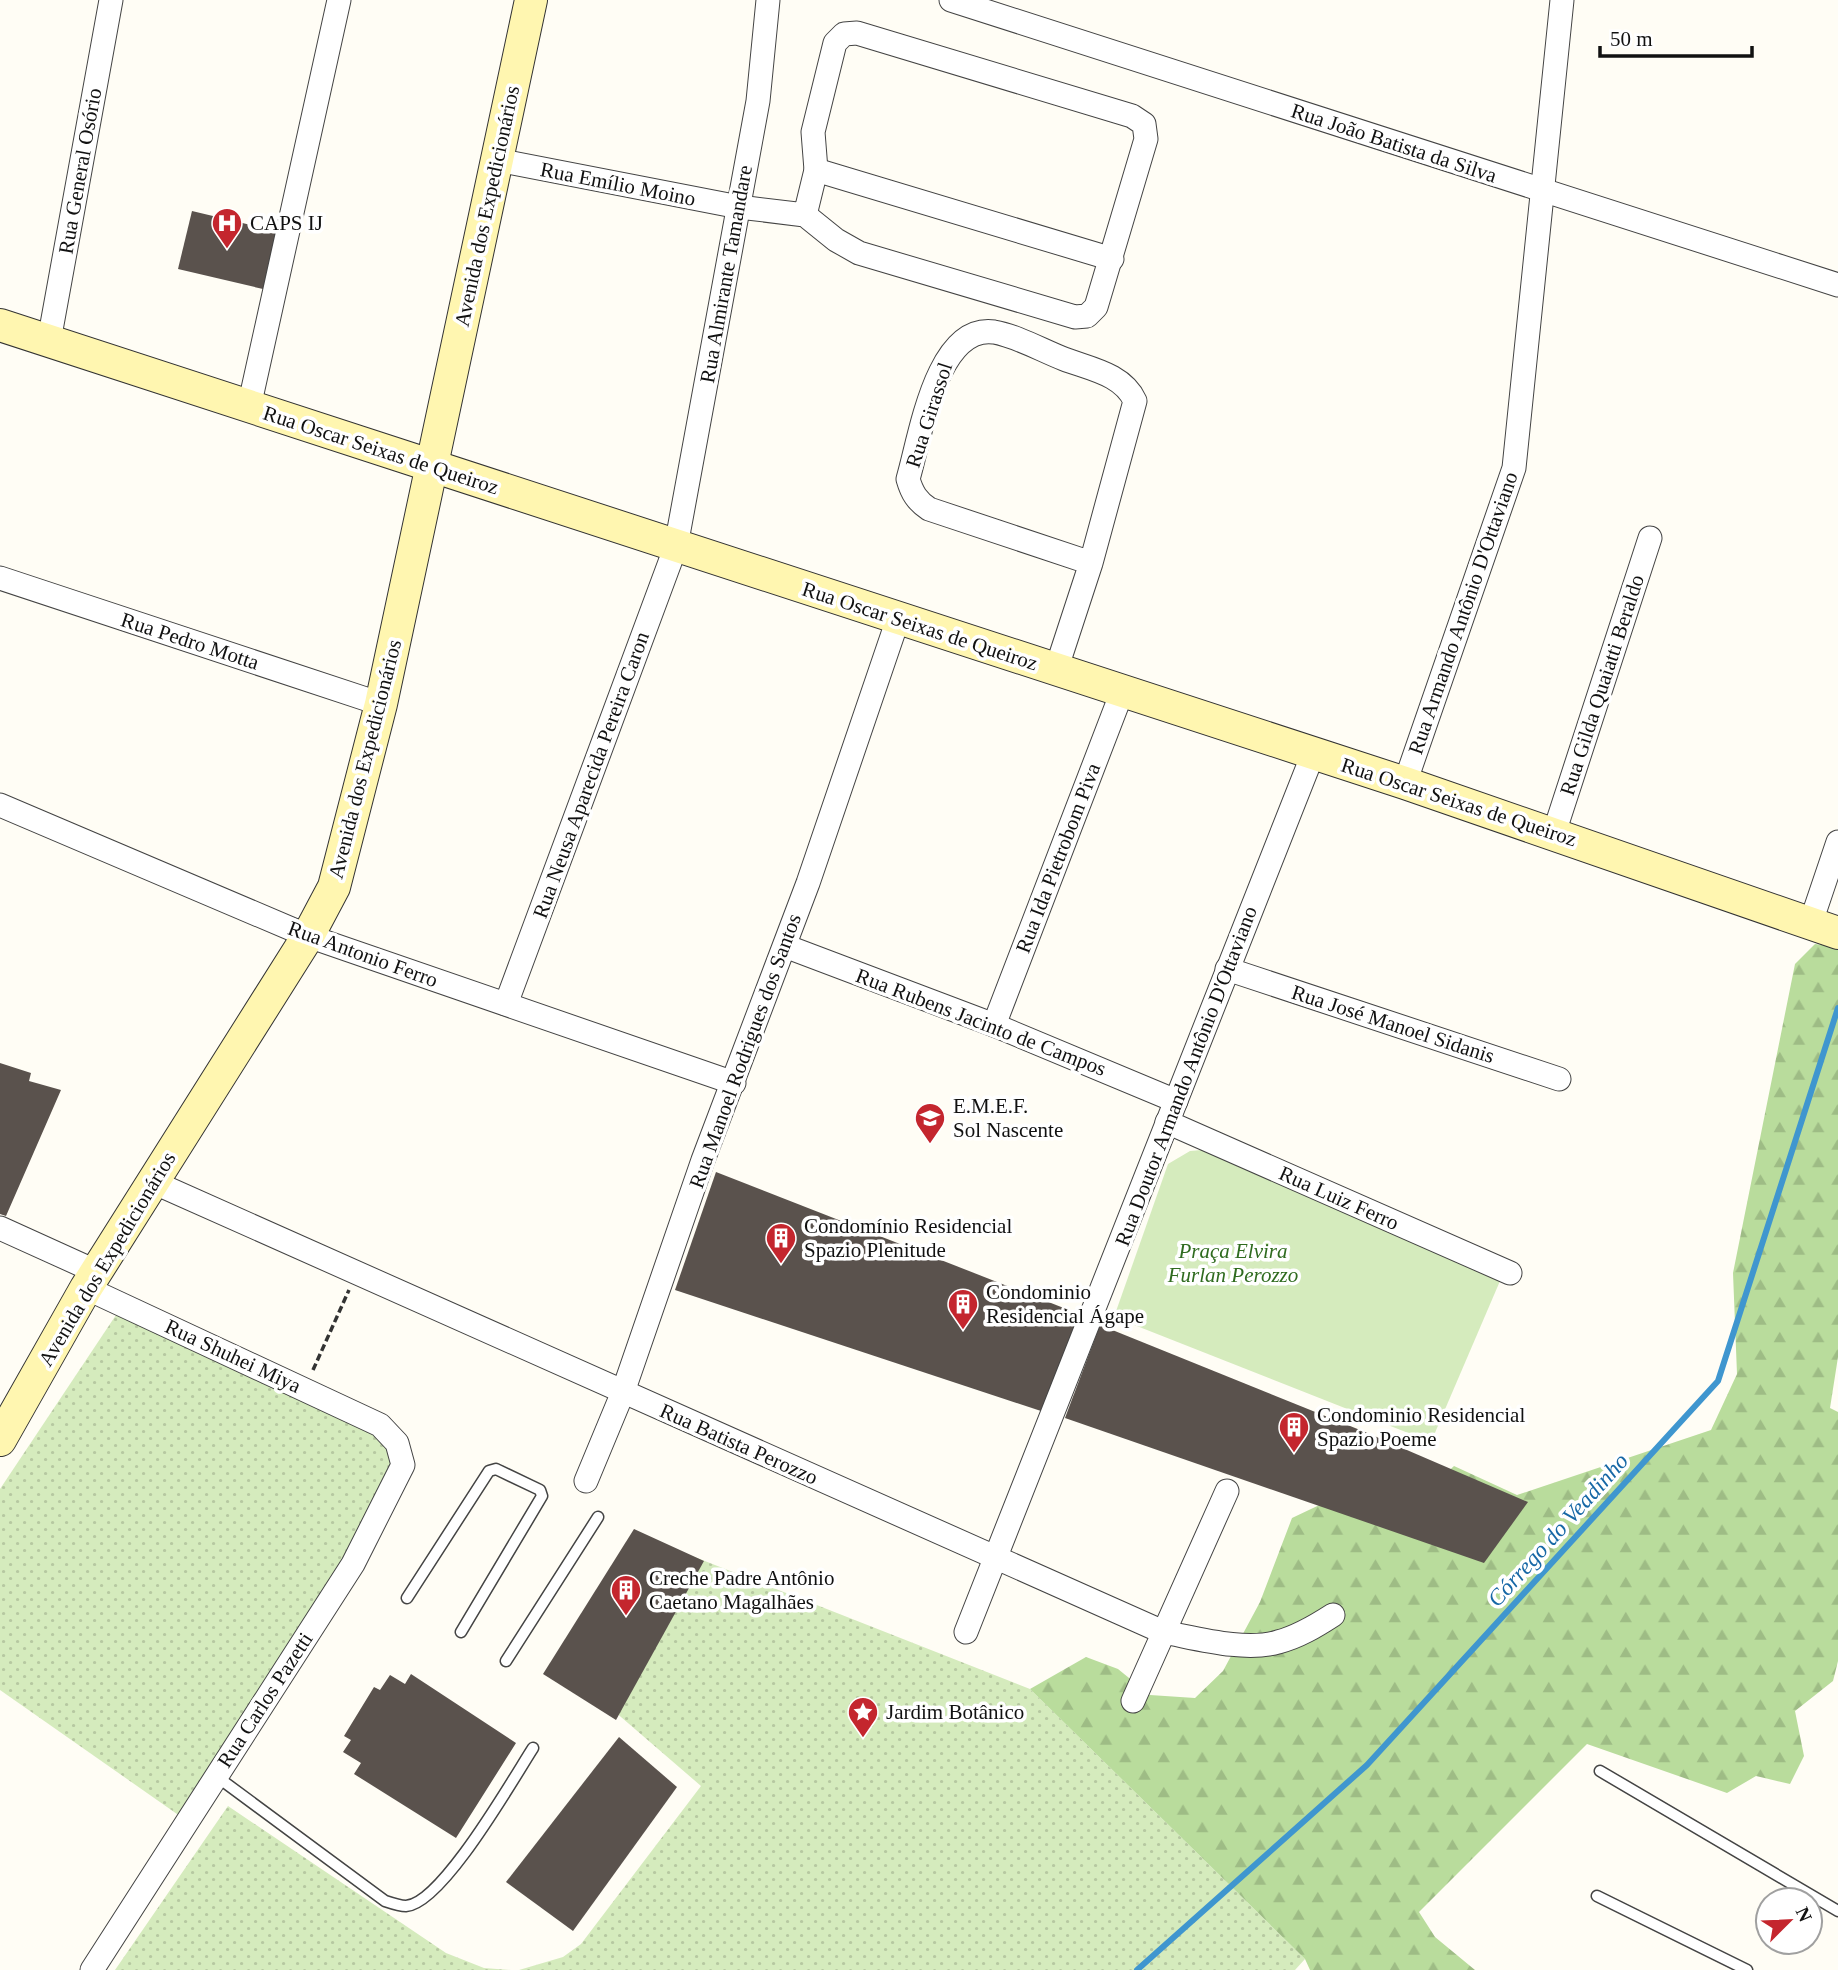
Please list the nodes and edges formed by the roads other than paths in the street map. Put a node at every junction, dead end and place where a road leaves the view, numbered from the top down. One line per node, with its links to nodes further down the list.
1 (111, 0): 15 (street, Rua General Osório)
2 (339, 0): 16 (street)
3 (531, 0): 7 (street, Avenida dos Expedicionários)
4 (768, 0): 10 (street, Rua Almirante Tamandare)
5 (1562, 0): 9 (street, Rua Armando Antônio D'Ottaviano)
6 (962, 2): 9 (street, Rua João Batista da Silva)
7 (497, 160): 10 (street, Rua Emílio Moino); 17 (street, Avenida dos Expedicionários)
8 (816, 170): 11 (street); 12 (street); 12 (street)
9 (1544, 191): 13 (street, Rua João Batista da Silva); 27 (street, Rua Armando Antônio D'Ottaviano)
10 (739, 208): 11 (street, Rua Emílio Moino); 19 (street, Rua Almirante Tamandare)
11 (805, 215): 12 (street)
12 (1112, 259)
13 (1838, 285)
14 (0, 325): 15 (street, Rua Oscar Seixas de Queiroz)
15 (49, 341): 16 (street, Rua Oscar Seixas de Queiroz)
16 (249, 407): 17 (street, Rua Oscar Seixas de Queiroz)
17 (432, 466): 19 (street, Rua Oscar Seixas de Queiroz); 25 (street, Avenida dos Expedicionários)
18 (1650, 538): 29 (street, Rua Gilda Quaiatti Beraldo)
19 (676, 546): 22 (street, Rua Oscar Seixas de Queiroz); 35 (street, Rua Neusa Aparecida Pereira Caron)
20 (1091, 563): 20 (street, Rua Girassol); 23 (street, Rua Girassol)
21 (0, 578): 25 (street, Rua Pedro Motta)
22 (898, 619): 23 (street, Rua Oscar Seixas de Queiroz); 33 (street, Rua Manoel Rodrigues dos Santos)
23 (1056, 670): 24 (street, Rua Oscar Seixas de Queiroz)
24 (1122, 692): 26 (street, Rua Oscar Seixas de Queiroz); 36 (street, Rua Ida Pietrobom Piva)
25 (381, 704): 32 (street, Avenida dos Expedicionários)
26 (1313, 754): 27 (street, Rua Oscar Seixas de Queiroz); 34 (street, Rua Doutor Armando Antônio D'Ottaviano)
27 (1405, 783): 29 (street, Rua Oscar Seixas de Queiroz)
28 (0, 805): 32 (street, Rua Antonio Ferro)
29 (1554, 833): 31 (street, Rua Oscar Seixas de Queiroz)
30 (1838, 842): 31 (street)
31 (1824, 928)
32 (308, 936): 35 (street, Rua Antonio Ferro); 41 (street, Avenida dos Expedicionários)
33 (785, 946): 36 (street, Rua Rubens Jacinto de Campos); 38 (street, Rua Manoel Rodrigues dos Santos)
34 (1227, 969): 37 (street, Rua José Manoel Sidanis); 39 (street, Rua Doutor Armando Antônio D'Ottaviano)
35 (506, 1004): 38 (street, Rua Antonio Ferro)
36 (994, 1025): 39 (street, Rua Rubens Jacinto de Campos)
37 (1559, 1079)
38 (734, 1083): 45 (street, Rua Manoel Rodrigues dos Santos)
39 (1176, 1101): 40 (street, Rua Doutor Armando Antônio D'Ottaviano)
40 (1167, 1122): 43 (street, Rua Luiz Ferro); 51 (street, Rua Doutor Armando Antônio D'Ottaviano)
41 (153, 1182): 44 (street, Avenida dos Expedicionários); 45 (street, Rua Batista Perozzo)
42 (0, 1228): 44 (street, Rua Shuhei Miya)
43 (1510, 1273)
44 (91, 1280): 46 (street, Rua Shuhei Miya); 47 (street, Avenida dos Expedicionários)
45 (623, 1392): 48 (street, Rua Manoel Rodrigues dos Santos); 51 (street, Rua Batista Perozzo)
46 (380, 1425): 61 (street, Rua Carlos Pazetti)
47 (0, 1439)
48 (586, 1481)
49 (1227, 1491): 56 (street)
50 (598, 1517): 57 (lane)
51 (994, 1558): 55 (street, Rua Doutor Armando Antônio D'Ottaviano); 56 (street, Rua Batista Perozzo)
52 (407, 1598): 54 (lane)
53 (1333, 1615): 56 (street, Rua Batista Perozzo)
54 (461, 1632)
55 (965, 1632)
56 (1163, 1632): 58 (street)
57 (506, 1661)
58 (1133, 1701)
59 (533, 1748): 61 (lane)
60 (1600, 1771): 63 (lane)
61 (216, 1776): 64 (street, Rua Carlos Pazetti)
62 (1597, 1896): 65 (lane)
63 (1838, 1911)
64 (92, 1970)
65 (1748, 1970)

